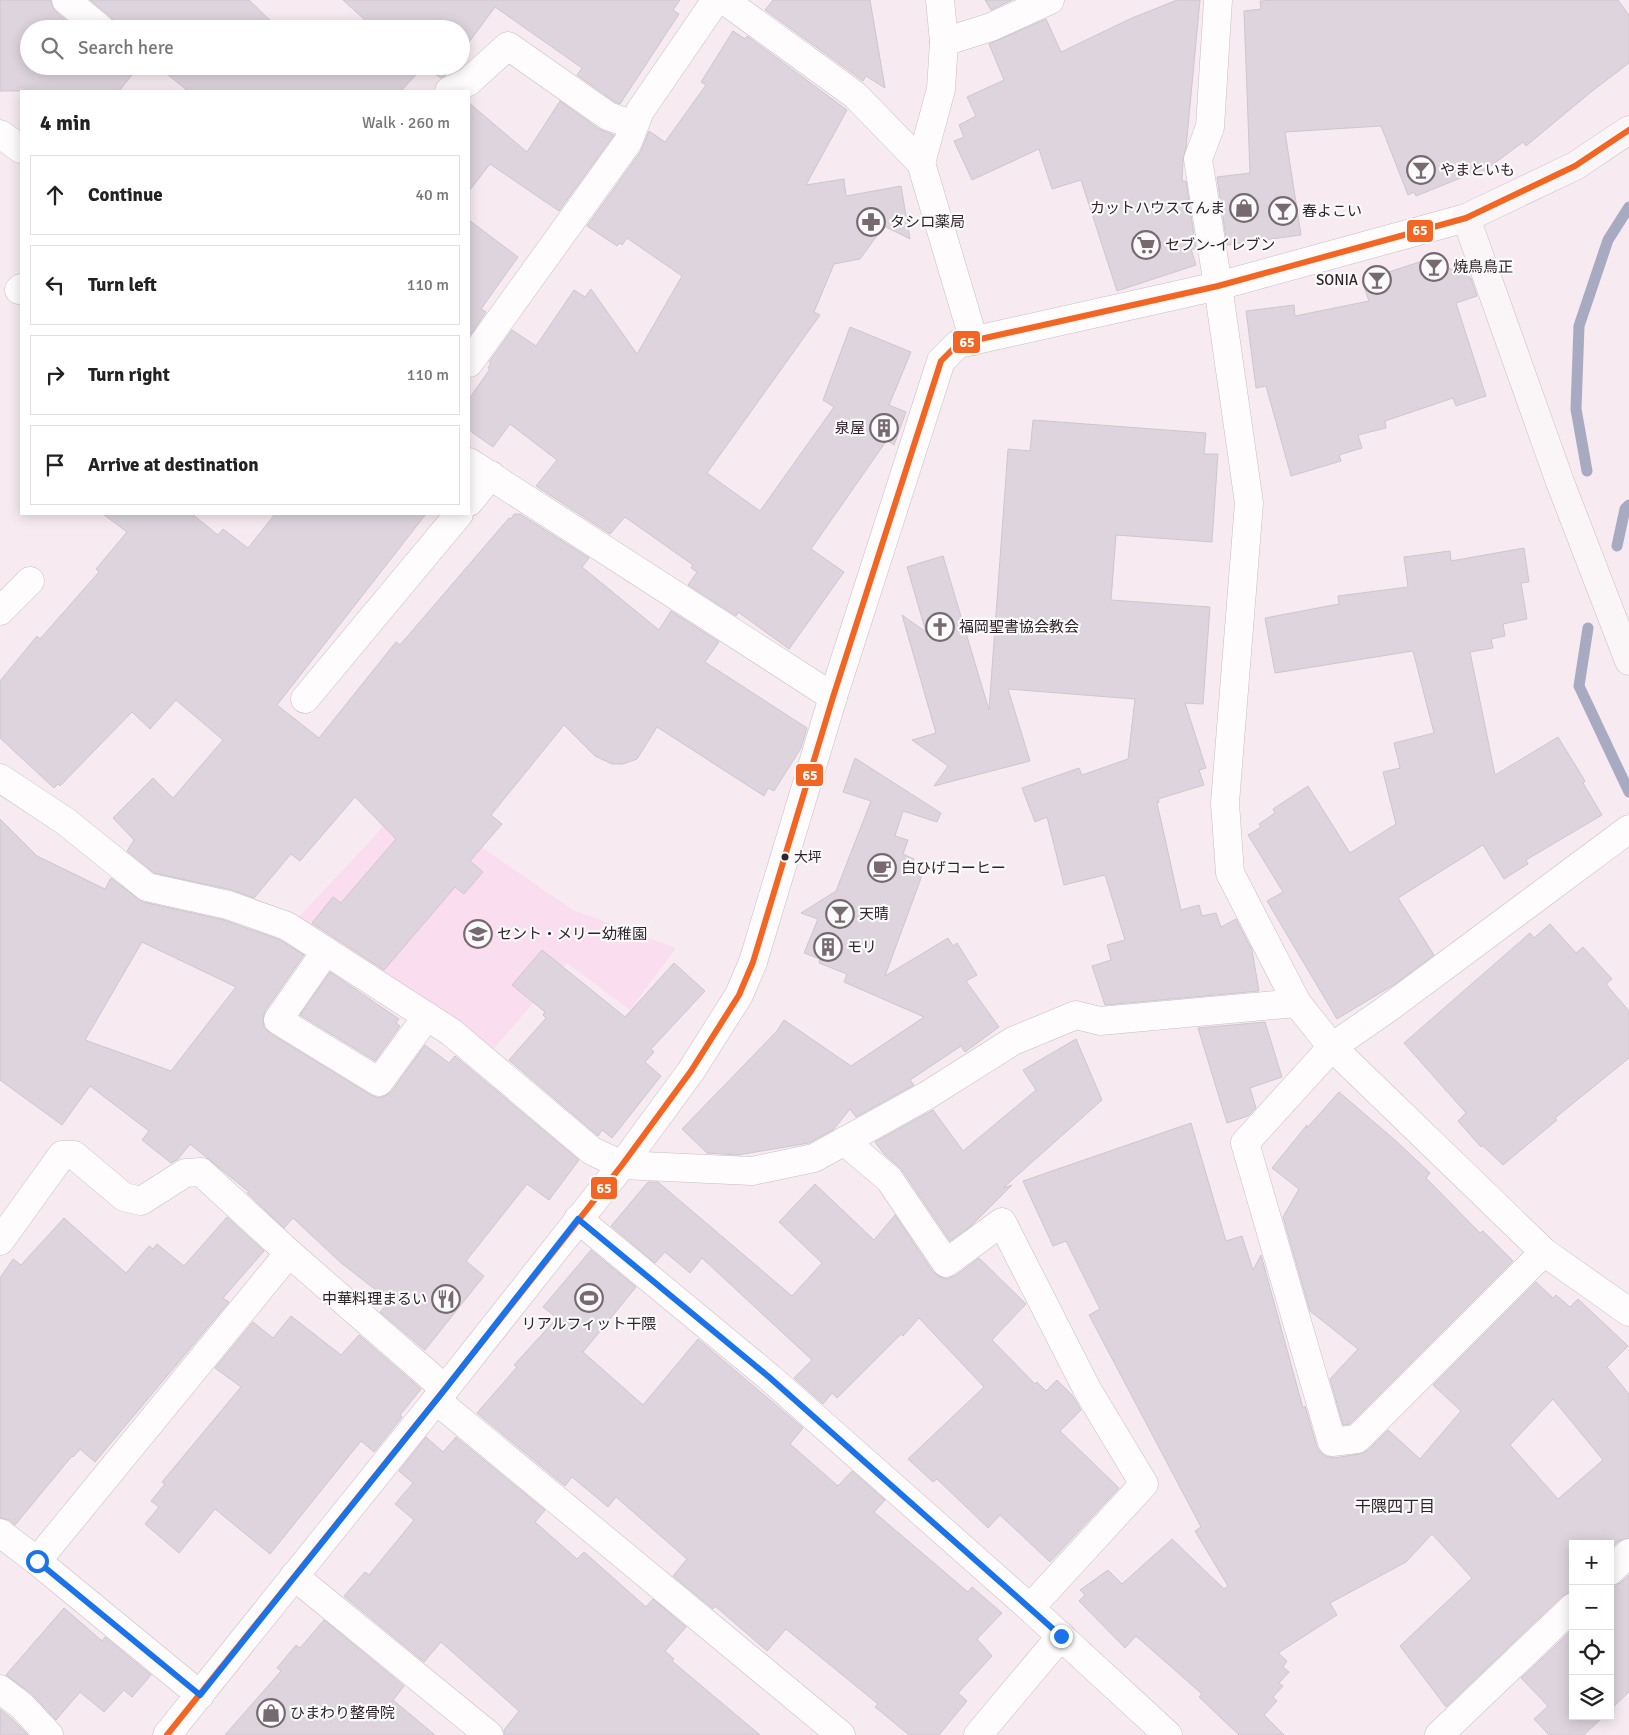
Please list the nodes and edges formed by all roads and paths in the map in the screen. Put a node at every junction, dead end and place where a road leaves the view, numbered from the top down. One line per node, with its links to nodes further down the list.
1 (66, 0): 7 (street)
2 (716, 0): 10 (street)
3 (724, 0): 14 (street)
4 (940, 0): 8 (street)
5 (1050, 0): 8 (street)
6 (1218, 0): 16 (street)
7 (90, 20)
8 (944, 42): 14 (street)
9 (451, 90): 10 (street)
10 (634, 125): 18 (street)
11 (1629, 130): 15 (street)
12 (0, 134): 13 (street)
13 (20, 149)
14 (921, 163): 17 (street)
15 (1466, 218): 16 (street); 24 (street)
16 (1218, 286): 17 (street); 30 (street)
17 (974, 341): 25 (street)
18 (470, 362)
19 (480, 469): 20 (street); 25 (street)
20 (470, 499)
21 (458, 515): 26 (street)
22 (30, 581): 23 (street)
23 (0, 611)
24 (1629, 662)
25 (833, 698): 34 (street)
26 (304, 699)
27 (0, 778): 29 (street)
28 (1629, 829): 32 (street)
29 (326, 951): 31 (street); 31 (street)
30 (1298, 1003): 32 (street); 33 (street)
31 (427, 1016): 34 (street)
32 (1332, 1047): 37 (street); 37 (street)
33 (844, 1141): 34 (street); 46 (street)
34 (622, 1165): 35 (street)
35 (578, 1219): 40 (street); 46 (street)
36 (0, 1241): 38 (street)
37 (1544, 1252): 39 (street)
38 (289, 1253): 40 (street); 43 (street)
39 (1629, 1312)
40 (441, 1395): 45 (street); 54 (street)
41 (0, 1533): 43 (street)
42 (1629, 1553): 44 (street)
43 (37, 1561): 50 (street)
44 (1614, 1567)
45 (294, 1576): 50 (street); 53 (street)
46 (1030, 1608): 48 (street)
47 (1569, 1611): 57 (street)
48 (1061, 1636): 55 (street); 56 (street)
49 (0, 1689): 51 (street)
50 (200, 1695): 52 (street)
51 (48, 1735)
52 (167, 1735)
53 (489, 1735)
54 (841, 1735)
55 (978, 1735)
56 (1168, 1735)
57 (1439, 1735)

